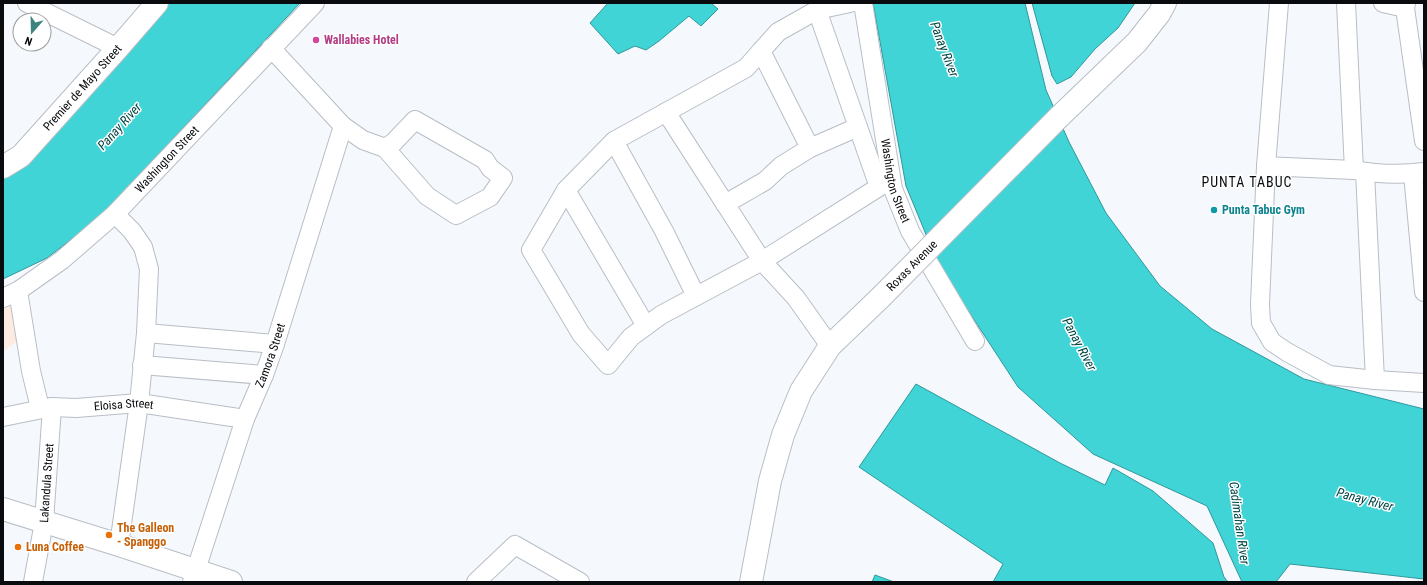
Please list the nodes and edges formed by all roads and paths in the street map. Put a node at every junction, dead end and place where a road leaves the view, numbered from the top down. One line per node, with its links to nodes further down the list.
1 (28, 3): 12 (street)
2 (157, 3): 12 (main road, Premier de Mayo Street)
3 (315, 3): 13 (street, Washington Street)
4 (850, 3): 11 (street)
5 (863, 3): 35 (street, Washington Street)
6 (1165, 3): 37 (main road, Roxas Avenue, bridge)
7 (1279, 3): 22 (street)
8 (1346, 3): 24 (street)
9 (1383, 3): 10 (street)
10 (1405, 5): 18 (street)
11 (817, 10): 14 (street); 17 (street)
12 (118, 48): 23 (main road, Premier de Mayo Street)
13 (271, 48): 16 (street); 28 (street, Washington Street)
14 (761, 51): 15 (street); 21 (street)
15 (666, 112): 19 (street); 27 (street)
16 (343, 126): 20 (street); 36 (street, Zamora Street)
17 (858, 127): 21 (street); 29 (street)
18 (1424, 141)
19 (614, 142): 26 (street); 32 (street)
20 (385, 148): 20 (street)
21 (810, 148): 27 (street)
22 (1266, 166): 24 (street); 40 (street)
23 (3, 167)
24 (1359, 171): 25 (street); 40 (street)
25 (1418, 173): 30 (street)
26 (566, 190): 33 (street); 33 (street)
27 (725, 204): 29 (street)
28 (115, 214): 31 (street, Washington Street); 34 (street)
29 (762, 261): 32 (street); 37 (street)
30 (1424, 292)
31 (10, 295): 43 (street, Lakandula Street)
32 (696, 296): 33 (street)
33 (646, 326)
34 (146, 333): 36 (street); 38 (street)
35 (975, 341)
36 (274, 344): 39 (street, Zamora Street)
37 (830, 346): 54 (main road, Roxas Avenue)
38 (142, 365): 39 (street); 42 (street)
39 (264, 375): 45 (street, Zamora Street)
40 (1375, 380): 41 (street)
41 (1424, 383)
42 (139, 403): 43 (street, Eloisa Street); 45 (street, Eloisa Street); 48 (street)
43 (46, 407): 44 (street, Eloisa Street); 47 (street, Lakandula Street)
44 (3, 417)
45 (246, 419): 49 (street, Zamora Street)
46 (3, 509): 47 (main road)
47 (44, 522): 48 (main road); 50 (street, Lakandula Street)
48 (119, 545): 49 (main road)
49 (194, 577): 51 (main road)
50 (33, 582)
51 (231, 582)
52 (476, 582): 53 (street)
53 (580, 582)
54 (751, 582)

